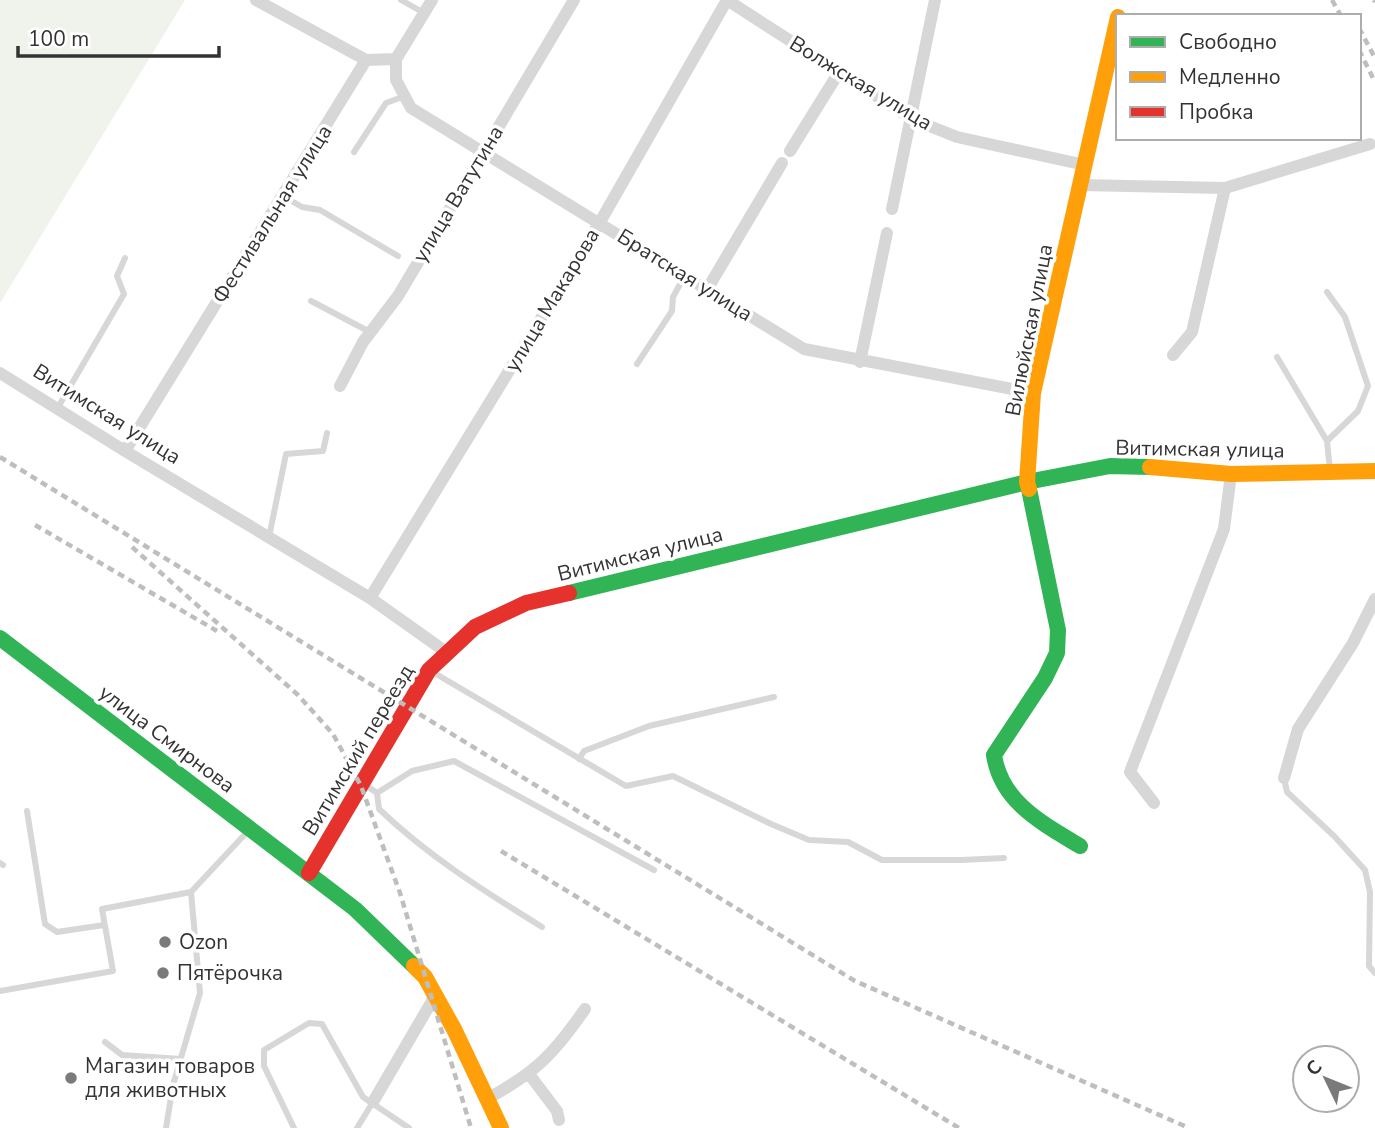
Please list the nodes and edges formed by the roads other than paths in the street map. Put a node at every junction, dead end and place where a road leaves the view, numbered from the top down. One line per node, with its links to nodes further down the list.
1 (401, 0): 7 (lane)
2 (432, 0): 7 (street)
3 (574, 0): 15 (street, улица Ватутина)
4 (727, 0): 11 (street, Волжская улица); 24 (street, улица Макарова)
5 (935, 0): 13 (street)
6 (260, 1): 10 (street)
7 (424, 13): 9 (street)
8 (1116, 25): 19 (street, Вилюйская улица)
9 (396, 59): 10 (street); 12 (street)
10 (366, 60): 22 (street, Фестивальная улица)
11 (839, 72): 13 (street, Волжская улица); 16 (street)
12 (405, 96): 15 (street, Братская улица); 17 (lane)
13 (911, 118): 19 (street, Волжская улица); 23 (street)
14 (1370, 144): 21 (street)
15 (483, 151): 24 (street, Братская улица); 32 (street, улица Ватутина)
16 (790, 151)
17 (354, 152)
18 (782, 163): 29 (street)
19 (1085, 164): 20 (street, Вилюйская улица)
20 (1080, 185): 21 (street); 39 (street, Вилюйская улица)
21 (1225, 188): 33 (street)
22 (283, 196): 26 (lane); 43 (street, Фестивальная улица)
23 (892, 209)
24 (600, 222): 28 (street, Братская улица); 49 (street, улица Макарова)
25 (887, 233): 35 (street)
26 (398, 256)
27 (125, 258): 40 (lane)
28 (685, 274): 29 (street, Братская улица); 36 (lane)
29 (708, 288): 35 (street, Братская улица)
30 (1326, 292): 42 (lane)
31 (311, 300): 32 (lane)
32 (370, 332): 38 (street, улица Ватутина)
33 (1173, 355)
34 (1277, 357): 42 (lane)
35 (860, 362): 39 (street, Братская улица)
36 (637, 365)
37 (0, 373): 40 (street, Витимская улица)
38 (340, 386)
39 (1033, 393): 47 (street, Вилюйская улица)
40 (57, 409): 43 (street, Витимская улица)
41 (327, 433): 48 (lane)
42 (1326, 440): 44 (lane)
43 (125, 451): 48 (street, Витимская улица)
44 (1330, 471): 45 (street, Витимская улица); 46 (street, Витимская улица)
45 (1375, 471)
46 (1231, 474): 47 (street, Витимская улица); 59 (street)
47 (1027, 482): 52 (street, Витимская улица); 62 (street, Вилюйская улица)
48 (269, 537): 49 (street, Витимская улица)
49 (370, 598): 52 (street, Витимская улица)
50 (1375, 599): 56 (street)
51 (0, 638): 61 (street, улица Смирнова)
52 (446, 652): 53 (street, Витимский переезд)
53 (429, 670): 55 (lane); 57 (street, Витимский переезд)
54 (774, 697): 55 (lane)
55 (579, 758): 63 (lane)
56 (1284, 778): 69 (lane)
57 (363, 783): 58 (lane); 65 (street, Витимский переезд)
58 (377, 793): 64 (lane); 68 (lane)
59 (1154, 803)
60 (27, 811): 67 (lane)
61 (251, 828): 65 (street, улица Смирнова); 66 (lane)
62 (1080, 846)
63 (1004, 858)
64 (654, 870)
65 (309, 873): 71 (street, улица Смирнова)
66 (191, 892): 67 (lane); 74 (lane)
67 (104, 925): 70 (lane)
68 (542, 927)
69 (1375, 974)
70 (0, 991)
71 (433, 992): 76 (street, улица Смирнова); 77 (street)
72 (586, 1009): 75 (street)
73 (105, 1042): 74 (lane)
74 (181, 1059): 79 (lane)
75 (529, 1074): 76 (street); 78 (street)
76 (487, 1099): 83 (street, улица Смирнова)
77 (373, 1102): 80 (lane); 81 (lane); 82 (lane)
78 (559, 1121)
79 (166, 1128)
80 (294, 1128)
81 (357, 1128)
82 (409, 1128)
83 (501, 1128)

